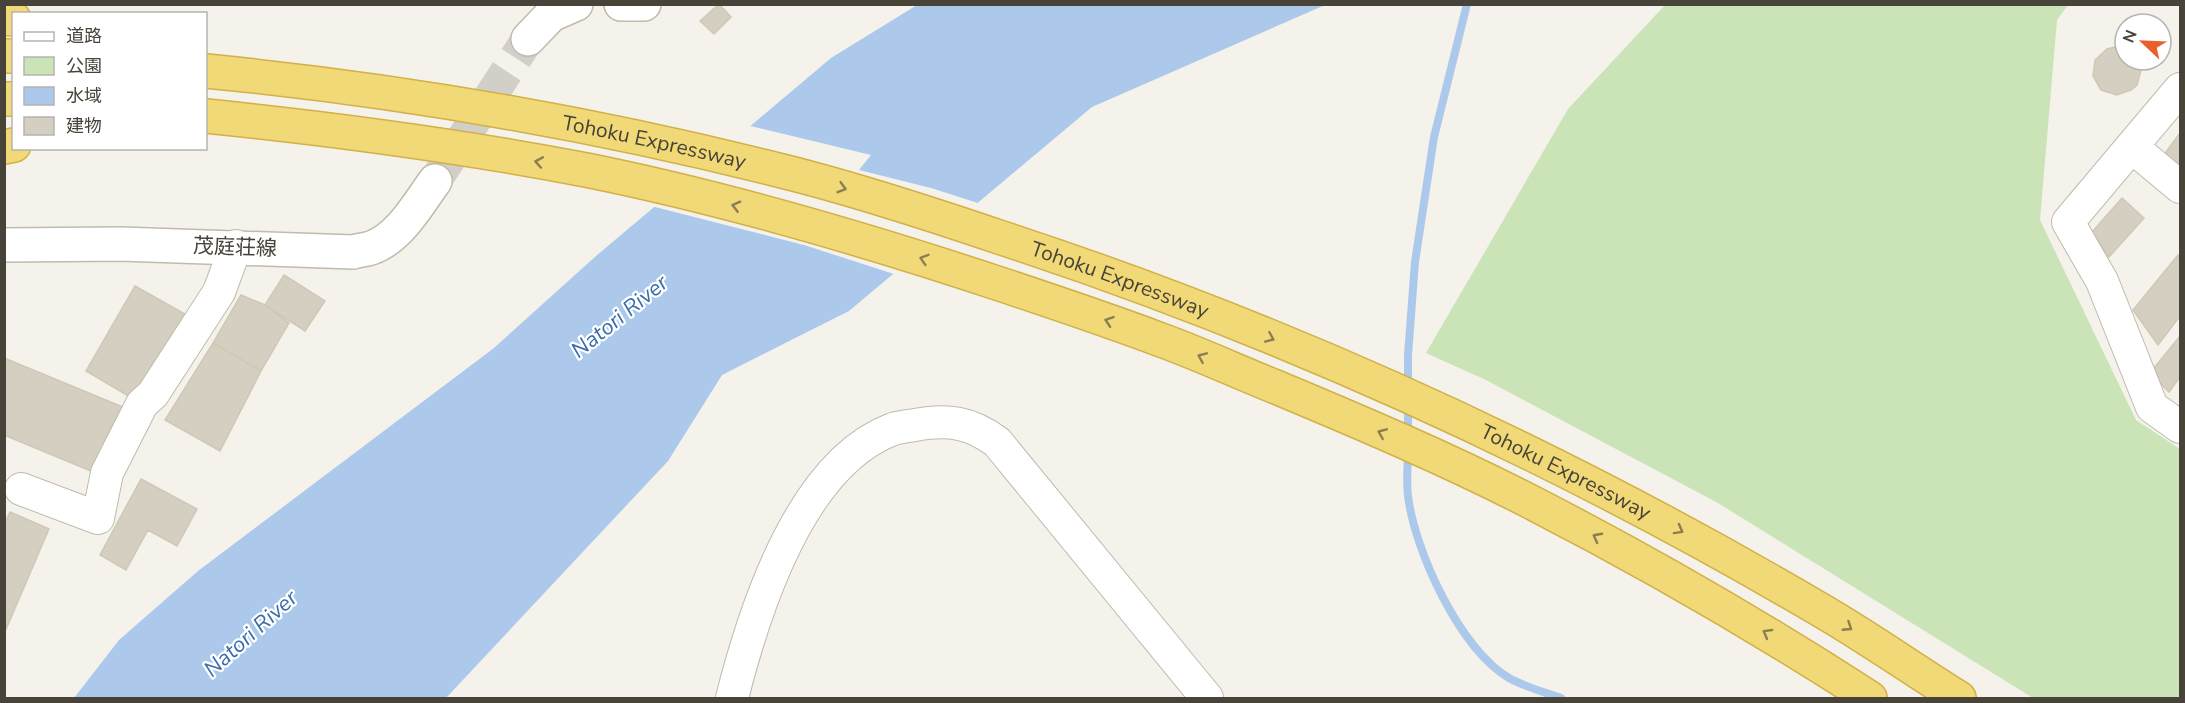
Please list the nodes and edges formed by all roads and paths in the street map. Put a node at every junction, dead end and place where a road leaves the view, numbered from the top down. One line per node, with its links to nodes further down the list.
1 (576, 4): 4 (street)
2 (621, 4): 3 (street)
3 (644, 4)
4 (528, 39)
5 (207, 50): 9 (highway)
6 (207, 71): 9 (highway, Tohoku Expressway)
7 (2181, 89): 11 (street)
8 (207, 116): 12 (highway, Tohoku Expressway)
9 (632, 128): 22 (highway, Tohoku Expressway, one-way to 22)
10 (207, 135): 12 (highway)
11 (2132, 147): 14 (street); 17 (street)
12 (491, 154): 21 (highway, Tohoku Expressway, one-way to 12)
13 (435, 180): 16 (street, 茂庭荘線)
14 (2181, 188)
15 (4, 245): 16 (street, 茂庭荘線)
16 (236, 246): 18 (street)
17 (2181, 427)
18 (21, 489)
19 (732, 699): 20 (street)
20 (1207, 699)
21 (1870, 699)
22 (1959, 699)

